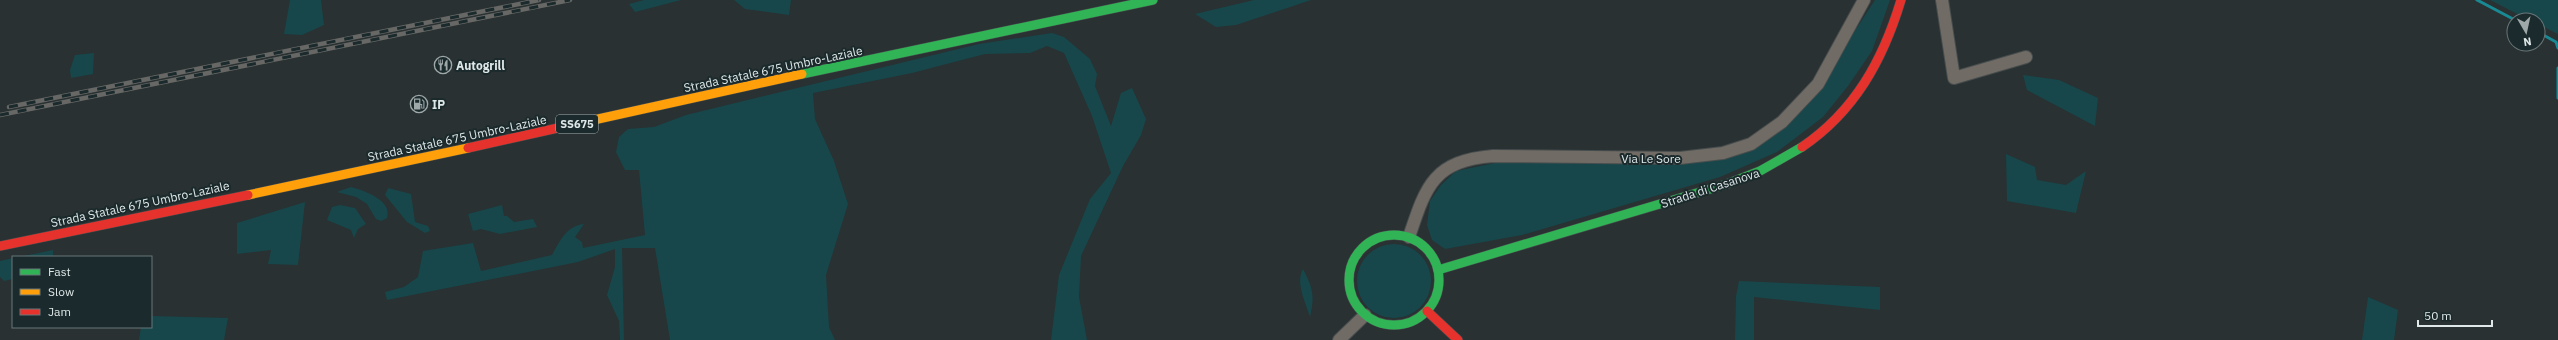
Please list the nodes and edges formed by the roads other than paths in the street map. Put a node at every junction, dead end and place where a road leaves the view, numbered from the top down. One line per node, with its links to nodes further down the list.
1 (1153, 0): 7 (main road, Strada Statale 675 Umbro-Laziale / SS675)
2 (1864, 0): 6 (street, Via Le Sore)
3 (1901, 0): 8 (main road, Strada di Casanova)
4 (1942, 0): 5 (street)
5 (2026, 57)
6 (1409, 237): 8 (main road); 10 (main road)
7 (0, 246)
8 (1438, 270): 9 (main road)
9 (1427, 311): 10 (main road); 12 (main road)
10 (1364, 315): 11 (street)
11 (1339, 340)
12 (1458, 340)

